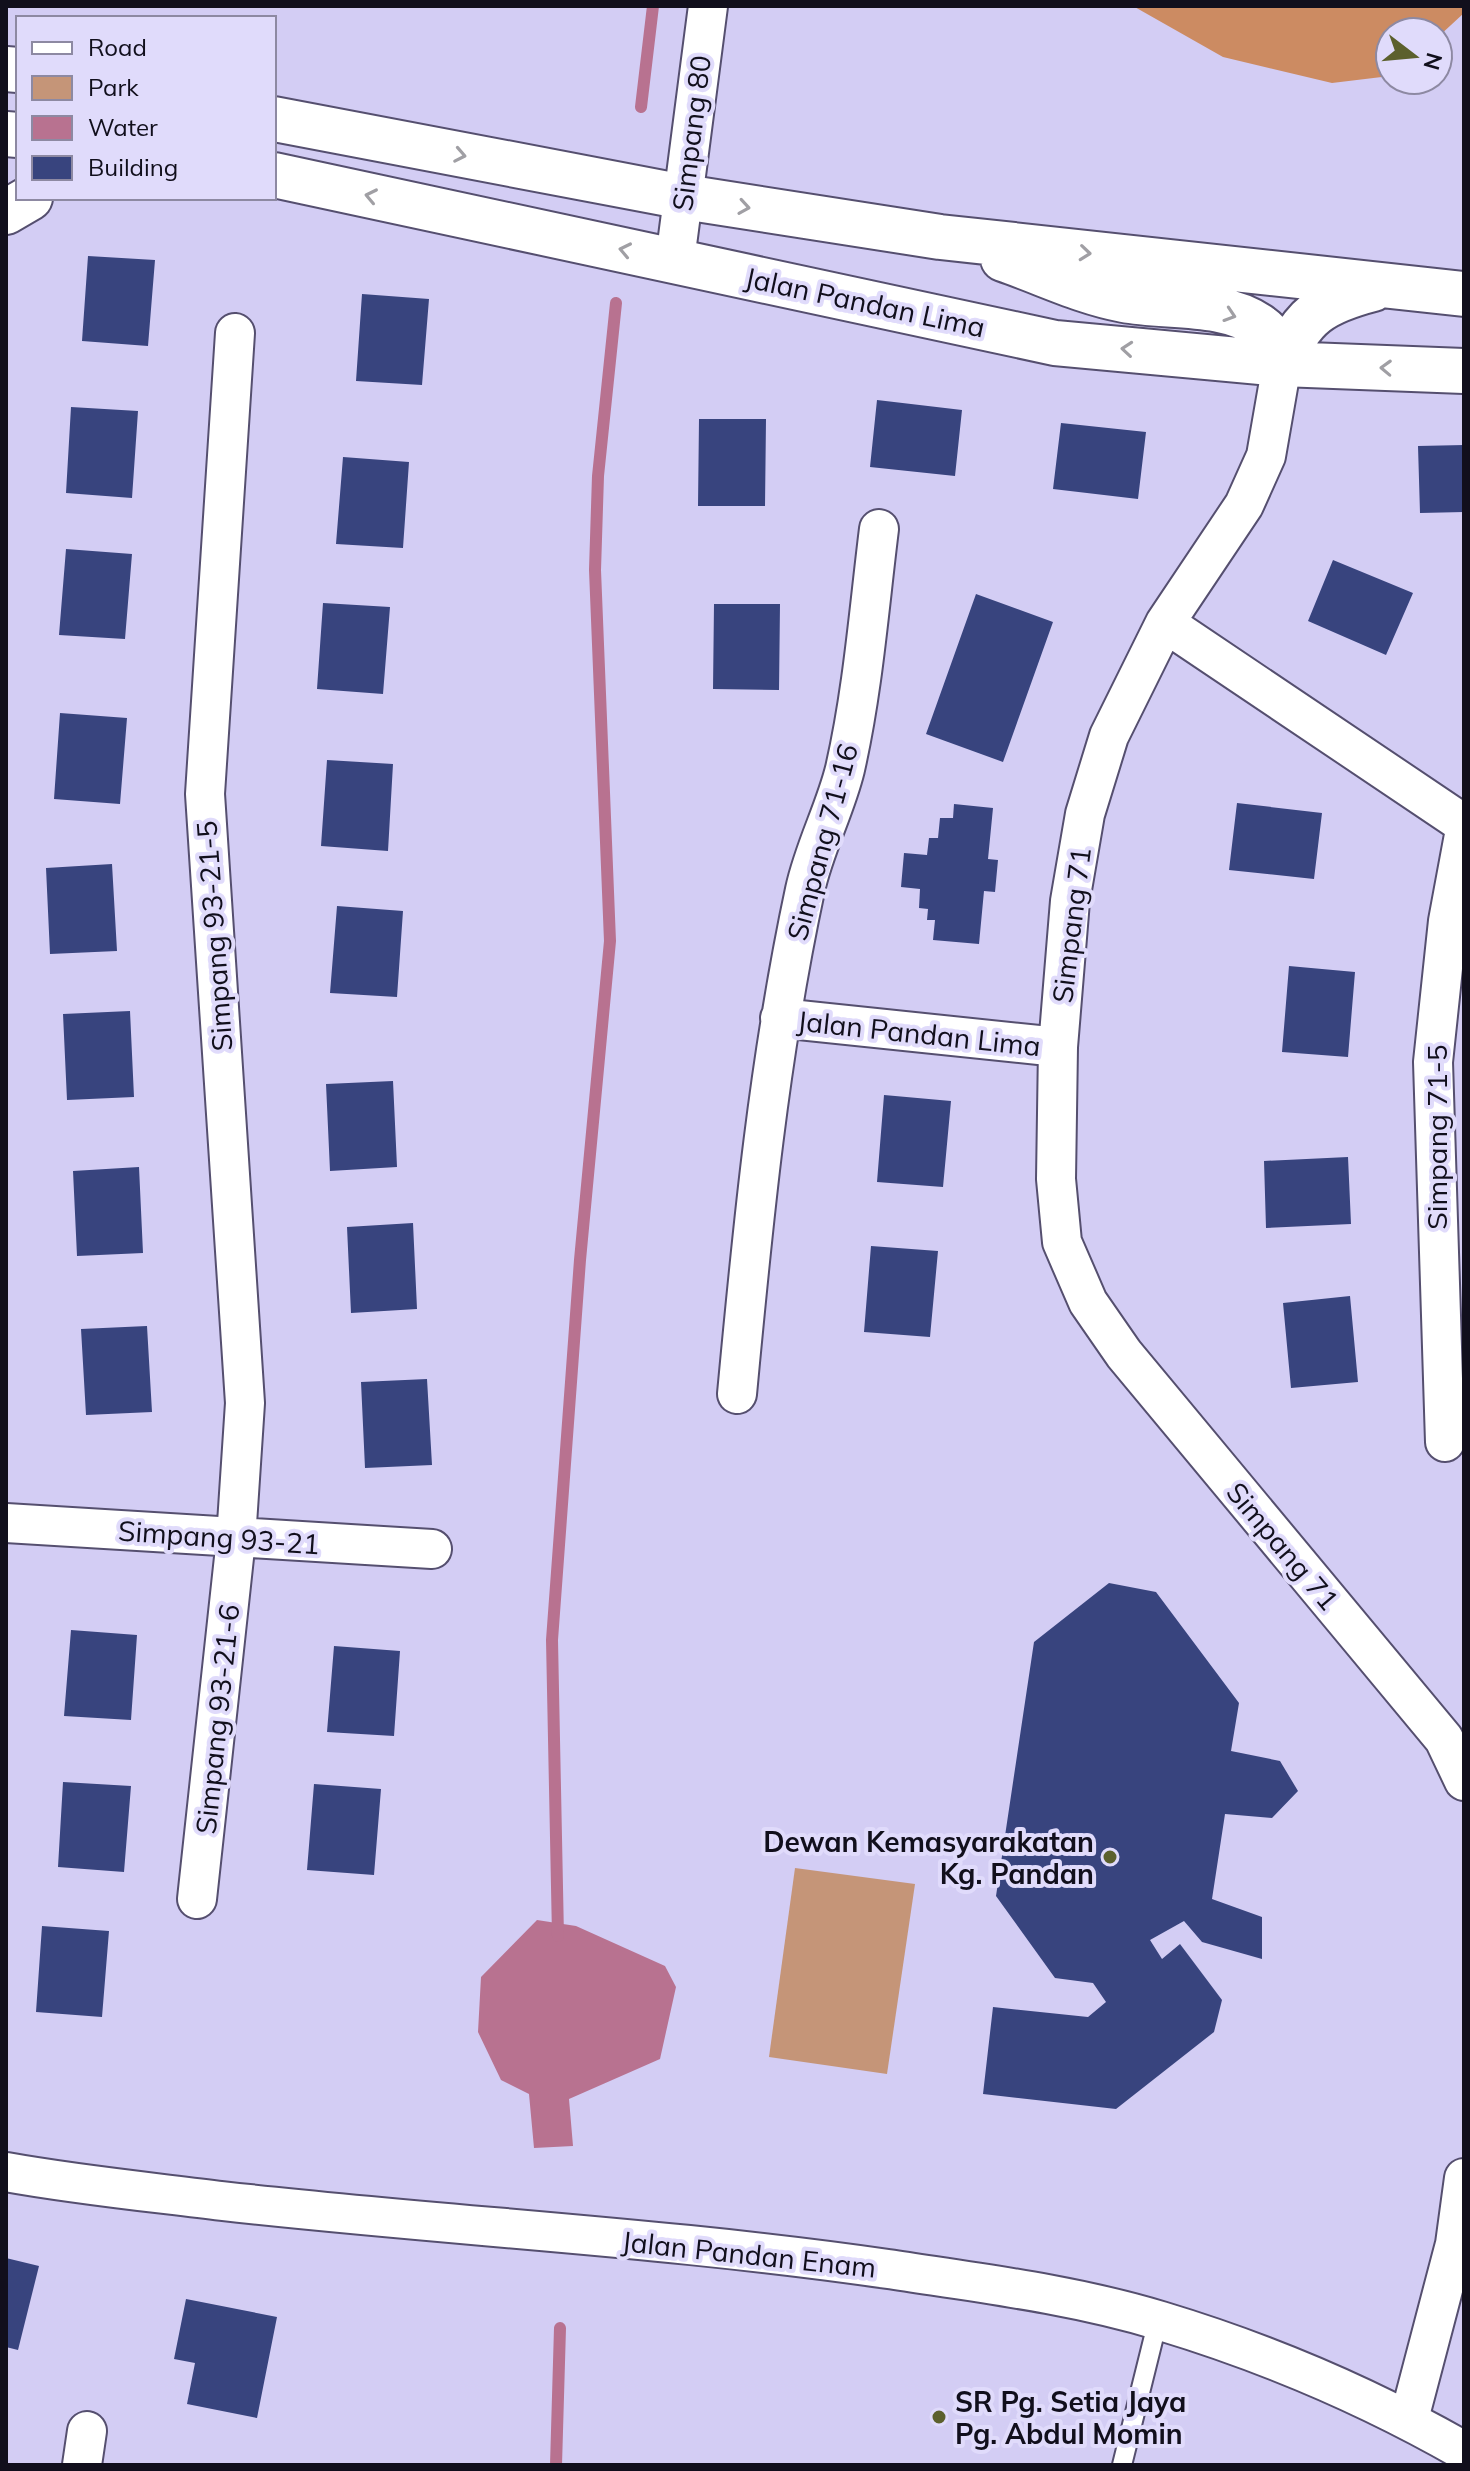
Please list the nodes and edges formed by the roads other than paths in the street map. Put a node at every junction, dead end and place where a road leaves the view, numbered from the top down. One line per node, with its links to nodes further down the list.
1 (708, 6): 4 (street, Simpang 80)
2 (276, 119): 4 (main road, one-way to 4)
3 (276, 175): 8 (main road, Jalan Pandan Lima, one-way to 3)
4 (684, 197): 7 (main road, one-way to 7); 8 (street, Simpang 80)
5 (27, 200): 6 (main road)
6 (6, 212)
7 (940, 237): 9 (main road, one-way to 9); 12 (main road, one-way to 12)
8 (675, 260): 12 (main road, Jalan Pandan Lima, one-way to 8)
9 (1388, 286): 10 (main road); 12 (main road)
10 (1464, 294)
11 (235, 333): 23 (street, Simpang 93-21-5)
12 (1282, 364): 13 (main road, Jalan Pandan Lima, one-way to 12); 15 (street, Simpang 71)
13 (1464, 371)
14 (879, 529): 18 (street, Simpang 71-16)
15 (1165, 623): 16 (street); 19 (street, Simpang 71)
16 (1464, 824)
17 (1464, 835): 21 (street, Simpang 71-5)
18 (780, 1018): 19 (street, Jalan Pandan Lima); 20 (street, Simpang 71-16)
19 (1058, 1047): 25 (street, Simpang 71)
20 (737, 1394)
21 (1445, 1442)
22 (6, 1523): 23 (street, Simpang 93-21)
23 (236, 1539): 24 (street, Simpang 93-21); 26 (street, Simpang 93-21-6)
24 (432, 1549)
25 (1464, 1781)
26 (197, 1899)
27 (6, 2172): 29 (street, Jalan Pandan Enam)
28 (1464, 2178): 30 (street)
29 (1158, 2320): 30 (street, Jalan Pandan Enam); 32 (lane)
30 (1409, 2419): 31 (street, Jalan Pandan Enam)
31 (1464, 2451)
32 (1122, 2465)

